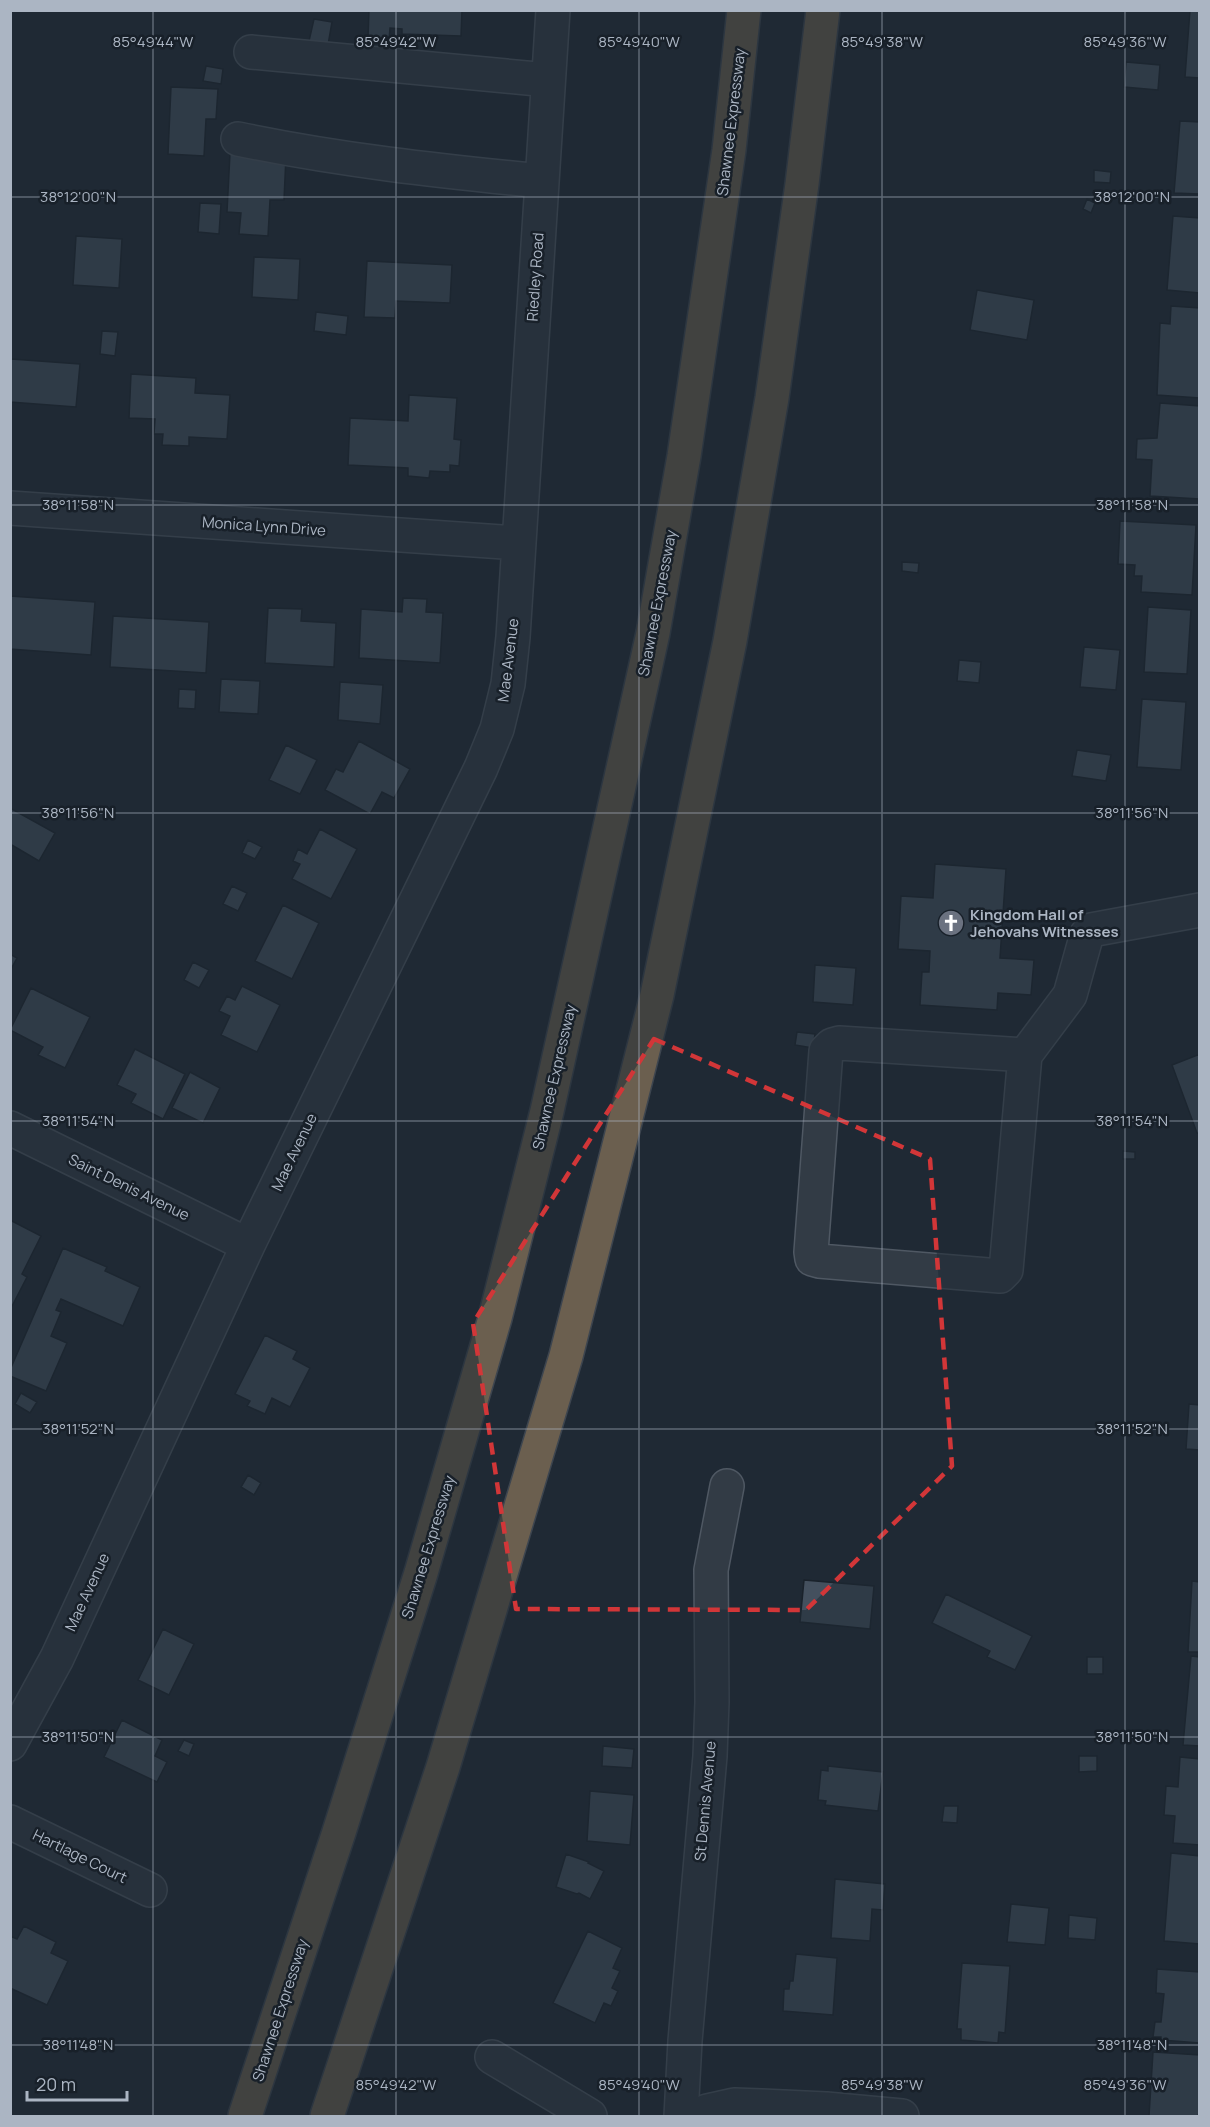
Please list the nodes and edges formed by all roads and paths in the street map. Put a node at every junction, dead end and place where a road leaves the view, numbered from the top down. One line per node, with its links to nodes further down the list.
1 (553, 10): 5 (street, Riedley Road)
2 (744, 10): 19 (highway, Shawnee Expressway)
3 (823, 10): 20 (highway)
4 (251, 52): 5 (street)
5 (548, 80): 7 (street, Riedley Road)
6 (238, 139): 7 (street)
7 (541, 181): 9 (street, Riedley Road)
8 (10, 508): 9 (street, Monica Lynn Drive)
9 (518, 543): 13 (street, Mae Avenue)
10 (1200, 910): 11 (street)
11 (1025, 1055): 11 (street)
12 (10, 1128): 13 (street, Saint Denis Avenue)
13 (248, 1245): 15 (street, Mae Avenue)
14 (727, 1486): 22 (street, St Dennis Avenue)
15 (10, 1744)
16 (10, 1822): 17 (street, Hartlage Court)
17 (150, 1890)
18 (492, 2057): 21 (street)
19 (244, 2116)
20 (327, 2116)
21 (590, 2116)
22 (681, 2116)
23 (704, 2116): 24 (street)
24 (902, 2116)

